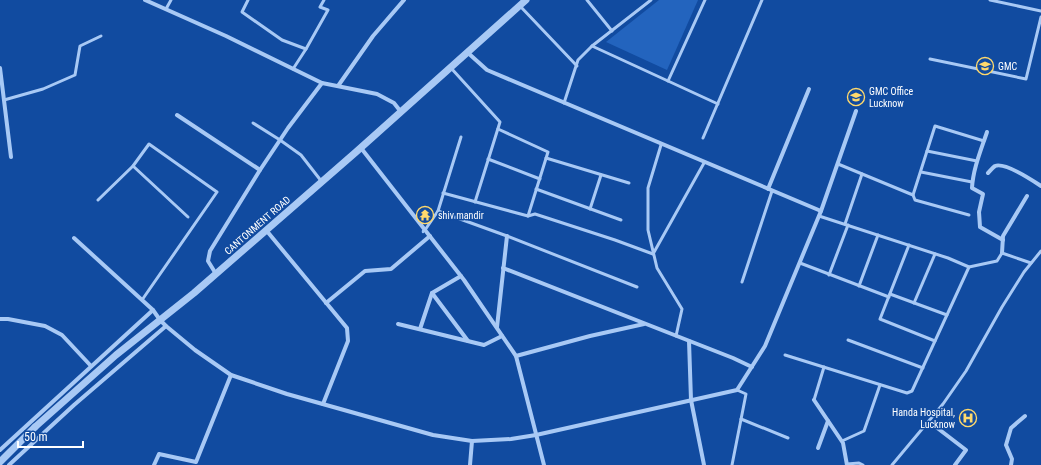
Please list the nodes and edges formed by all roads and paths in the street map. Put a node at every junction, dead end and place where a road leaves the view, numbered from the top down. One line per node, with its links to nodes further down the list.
1 (144, 0): 13 (street)
2 (171, 0): 13 (lane)
3 (248, 0): 19 (lane)
4 (324, 0): 19 (lane)
5 (404, 0): 28 (street)
6 (526, 0): 12 (street, CANTONMENT ROAD)
7 (587, 0): 16 (lane)
8 (651, 0): 16 (lane)
9 (705, 0): 26 (lane)
10 (762, 0): 32 (lane)
11 (990, 0): 14 (lane)
12 (520, 6): 20 (street, CANTONMENT ROAD); 22 (lane)
13 (166, 9): 25 (street)
14 (1041, 11)
15 (1041, 17): 21 (lane)
16 (612, 31): 18 (lane)
17 (101, 36): 30 (lane)
18 (592, 46): 22 (lane); 26 (lane)
19 (306, 50): 25 (lane)
20 (467, 52): 23 (street, CANTONMENT ROAD); 31 (street)
21 (930, 59)
22 (576, 66): 31 (lane)
23 (450, 67): 34 (street, CANTONMENT ROAD); 37 (lane)
24 (0, 68): 30 (street)
25 (293, 69): 27 (street)
26 (668, 81): 32 (lane)
27 (322, 83): 28 (street); 41 (street)
28 (338, 86): 34 (street)
29 (809, 89): 64 (street)
30 (4, 100): 46 (street)
31 (564, 103): 43 (street)
32 (718, 104): 40 (lane)
33 (856, 111): 51 (street)
34 (401, 112): 44 (street, CANTONMENT ROAD)
35 (177, 115): 53 (street)
36 (253, 123): 41 (lane)
37 (498, 129): 47 (lane); 48 (lane)
38 (987, 132): 42 (street)
39 (461, 137): 65 (lane)
40 (703, 138)
41 (280, 140): 53 (street); 59 (lane)
42 (984, 141): 45 (lane); 49 (street)
43 (662, 145): 50 (street); 88 (lane)
44 (361, 148): 59 (street, CANTONMENT ROAD); 79 (street)
45 (927, 151): 49 (lane); 54 (lane)
46 (12, 157)
47 (546, 158): 57 (lane); 58 (lane)
48 (488, 159): 58 (lane); 69 (lane)
49 (977, 161): 60 (street)
50 (704, 163): 64 (street); 88 (lane)
51 (838, 164): 56 (lane); 72 (street)
52 (133, 166): 68 (lane); 75 (lane); 102 (lane)
53 (260, 170): 94 (street)
54 (920, 172): 60 (lane); 66 (lane)
55 (988, 173): 62 (street)
56 (862, 174): 66 (lane); 77 (lane)
57 (601, 175): 61 (lane); 70 (lane)
58 (540, 179): 63 (lane)
59 (322, 182): 78 (street, CANTONMENT ROAD)
60 (972, 182): 84 (street)
61 (629, 183)
62 (1041, 186)
63 (536, 189): 70 (lane); 73 (lane)
64 (770, 190): 72 (street); 97 (lane)
65 (443, 193): 69 (lane); 71 (lane)
66 (913, 195): 74 (lane)
67 (1027, 196): 84 (street)
68 (98, 200)
69 (475, 202): 73 (lane)
70 (590, 209): 76 (lane)
71 (438, 211): 79 (lane); 82 (lane)
72 (820, 213): 77 (lane); 90 (street)
73 (528, 216): 88 (lane)
74 (969, 216)
75 (188, 217)
76 (621, 220)
77 (846, 225): 80 (lane); 95 (lane)
78 (266, 230): 94 (street, CANTONMENT ROAD); 103 (street)
79 (425, 230): 81 (street)
80 (878, 235): 85 (lane); 98 (lane)
81 (430, 236): 96 (street); 103 (street)
82 (507, 236): 93 (street); 99 (lane)
83 (74, 238): 102 (street)
84 (1003, 240): 87 (street)
85 (909, 245): 89 (lane); 101 (lane)
86 (1041, 251): 91 (lane)
87 (1002, 253): 91 (lane); 92 (lane)
88 (653, 254): 115 (lane)
89 (935, 254): 92 (lane); 104 (lane)
90 (800, 263): 95 (lane); 123 (street)
91 (1031, 263): 152 (lane)
92 (969, 267): 106 (lane)
93 (504, 268): 110 (street); 112 (street)
94 (216, 274): 108 (street, CANTONMENT ROAD)
95 (829, 274): 98 (lane)
96 (461, 276): 100 (street); 112 (street)
97 (742, 282)
98 (859, 286): 101 (lane)
99 (637, 287)
100 (432, 292): 113 (street); 117 (street)
101 (889, 296): 104 (lane); 119 (lane)
102 (142, 300): 105 (street)
103 (326, 303): 131 (street)
104 (914, 303): 106 (lane)
105 (154, 310): 108 (street); 122 (street)
106 (947, 314): 119 (lane)
107 (0, 319): 122 (street)
108 (160, 320): 111 (street); 143 (street, CANTONMENT ROAD, bridge)
109 (398, 324): 113 (street)
110 (645, 324): 115 (street); 121 (street)
111 (166, 326): 126 (street); 145 (street)
112 (496, 327): 114 (street)
113 (420, 329): 117 (street)
114 (502, 336): 117 (street); 121 (street)
115 (676, 336): 118 (street)
116 (848, 340): 125 (lane)
117 (468, 341)
118 (689, 341): 123 (street); 129 (street)
119 (935, 341): 125 (lane)
120 (785, 355): 124 (lane)
121 (516, 356): 136 (street)
122 (91, 366): 140 (street)
123 (752, 367): 128 (street)
124 (824, 367): 127 (lane); 130 (lane)
125 (922, 368): 127 (lane)
126 (231, 375): 131 (street); 146 (street)
127 (880, 385): 139 (lane)
128 (737, 390): 129 (street); 133 (lane)
129 (691, 400): 136 (street); 149 (street)
130 (814, 400): 134 (street)
131 (322, 404): 138 (street)
132 (1025, 416): 154 (street)
133 (741, 419): 137 (lane); 150 (lane)
134 (828, 421): 139 (street); 141 (street)
135 (936, 427): 153 (street)
136 (536, 435): 138 (street); 148 (street)
137 (788, 438)
138 (472, 441): 147 (street)
139 (842, 441): 144 (street)
140 (4, 446): 142 (street); 145 (street)
141 (818, 448)
142 (0, 450)
143 (0, 462)
144 (847, 464): 151 (lane)
145 (9, 465)
146 (154, 465)
147 (470, 465)
148 (544, 465)
149 (704, 465)
150 (732, 465)
151 (863, 465)
152 (892, 465)
153 (955, 465)
154 (1010, 465)

